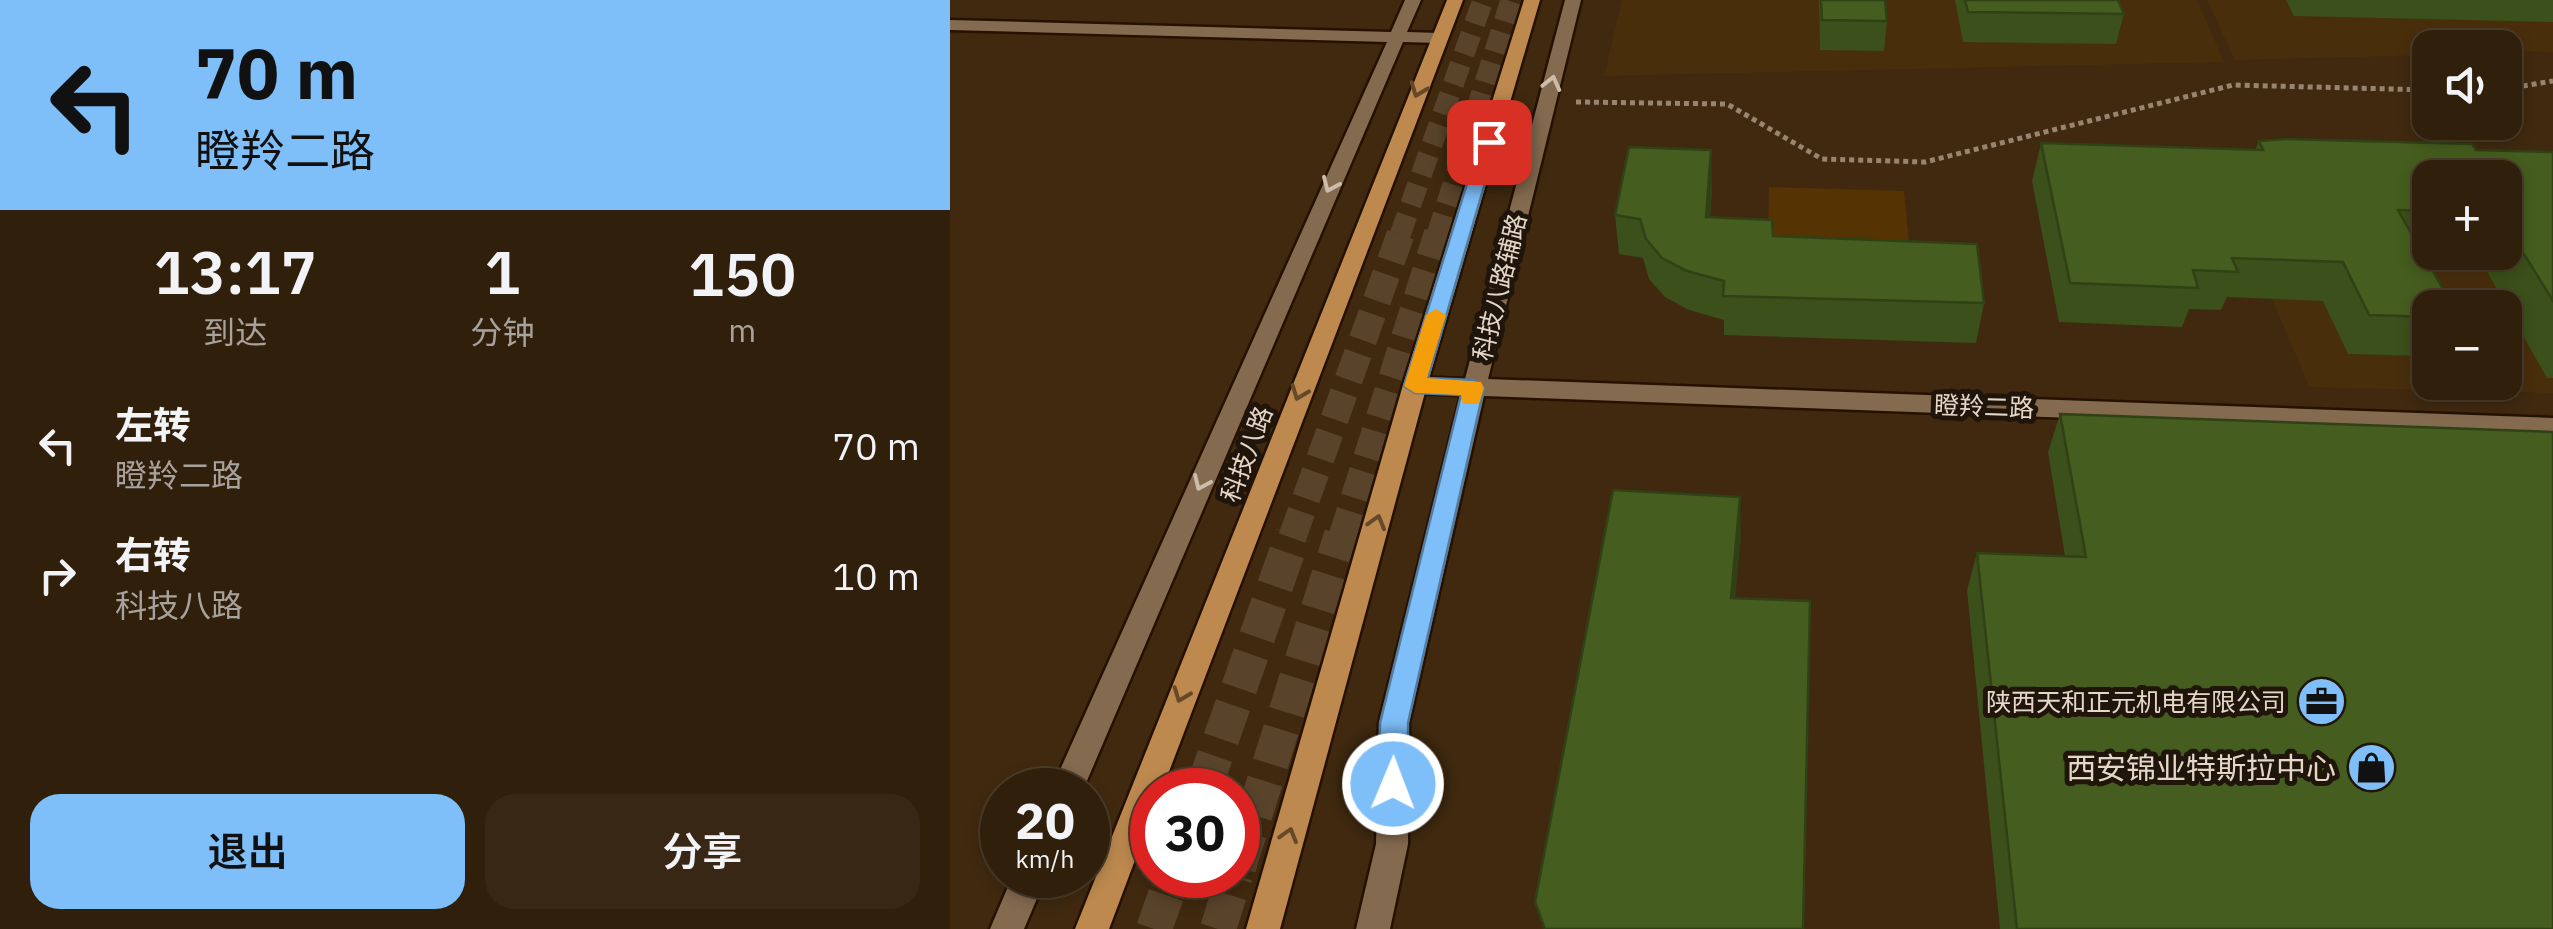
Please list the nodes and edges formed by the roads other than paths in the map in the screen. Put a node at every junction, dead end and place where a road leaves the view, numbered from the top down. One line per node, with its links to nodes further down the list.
1 (1412, 0): 6 (street)
2 (1455, 0): 7 (main road, 科技八路)
3 (1532, 0): 8 (main road)
4 (1573, 0): 9 (street, 科技八路辅路, one-way to 4)
5 (950, 26): 6 (street)
6 (1395, 37): 7 (street); 11 (street, one-way to 11)
7 (1439, 38): 14 (main road, 科技八路, one-way to 14)
8 (1415, 386): 9 (street, 瞪羚二路); 15 (main road, one-way to 8)
9 (1474, 388): 10 (street, 瞪羚二路); 16 (street, 科技八路辅路)
10 (2553, 427)
11 (1077, 768)
12 (1020, 898): 13 (street)
13 (1006, 929)
14 (1092, 929)
15 (1263, 929)
16 (1373, 929)

